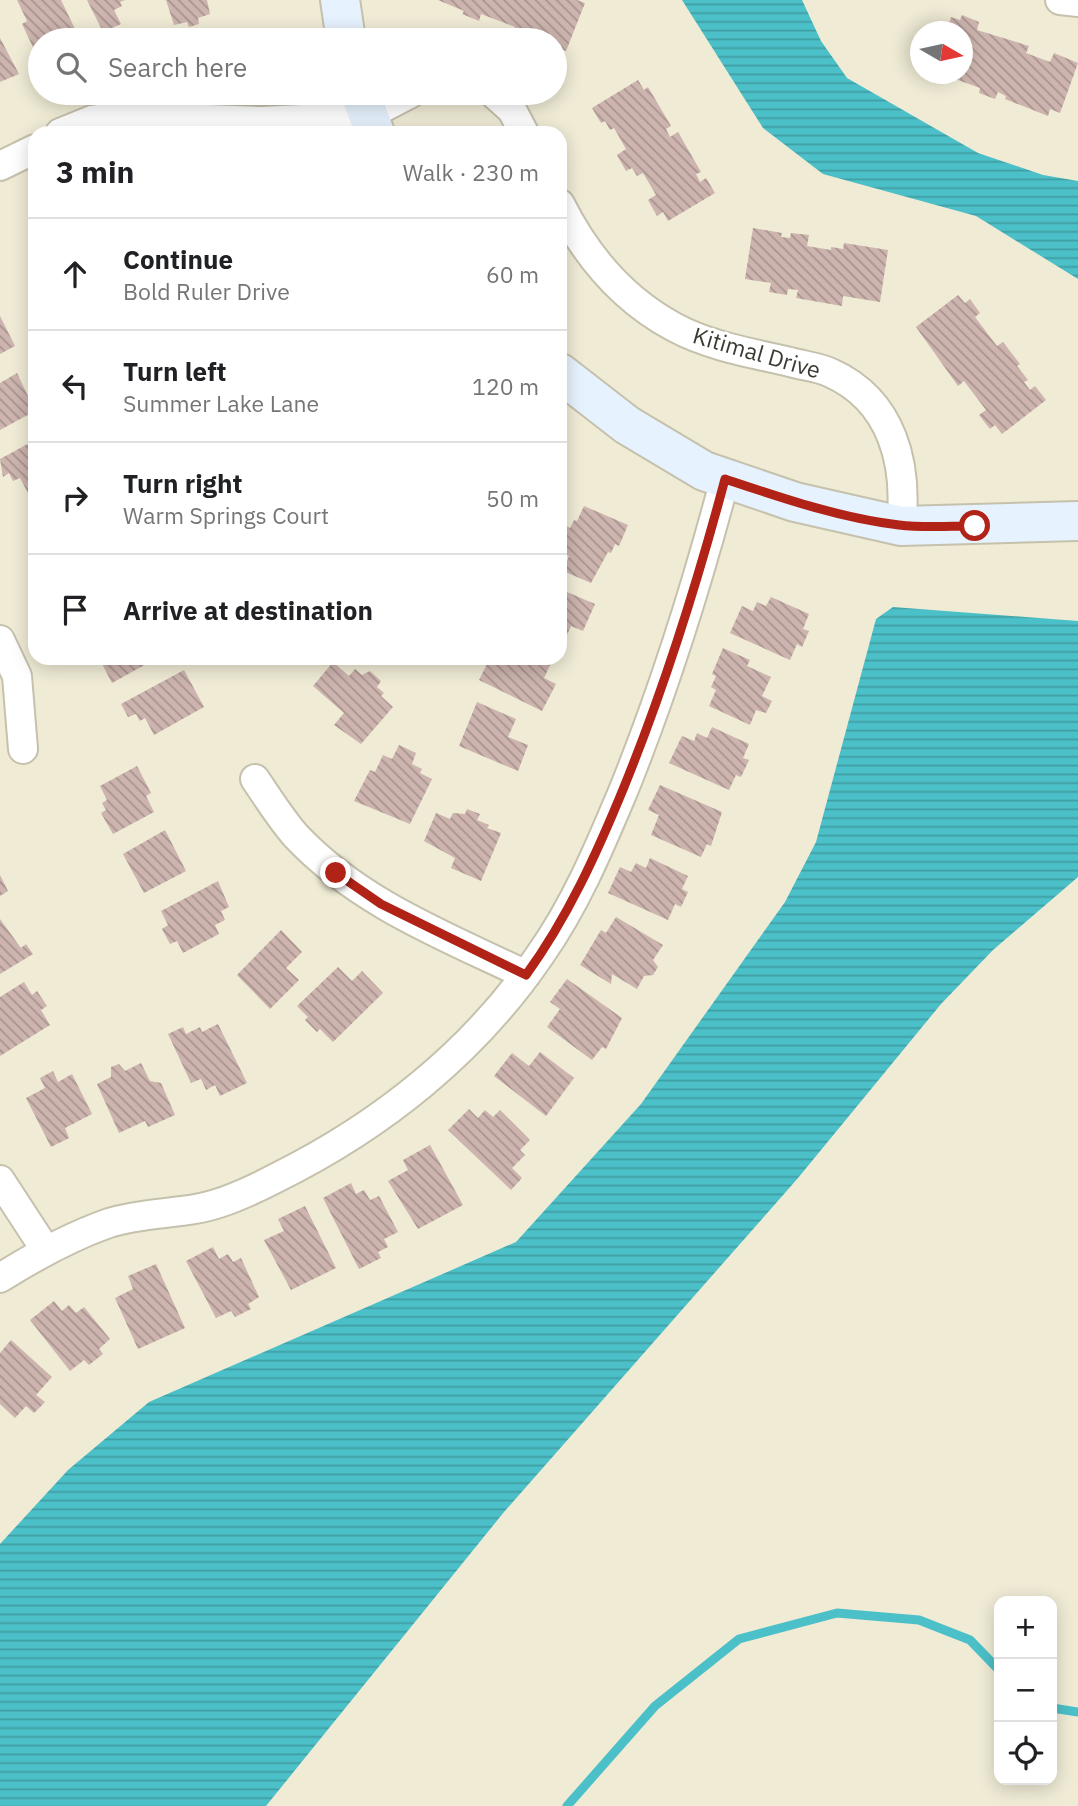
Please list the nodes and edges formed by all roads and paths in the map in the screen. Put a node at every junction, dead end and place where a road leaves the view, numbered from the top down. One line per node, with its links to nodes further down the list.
1 (340, 0): 4 (street)
2 (1060, 0): 3 (street)
3 (1078, 2)
4 (344, 28)
5 (386, 105): 7 (street)
6 (506, 105): 10 (street)
7 (367, 114): 8 (street)
8 (127, 125): 9 (street)
9 (77, 126)
10 (520, 126)
11 (28, 152): 12 (street)
12 (0, 166)
13 (567, 217): 17 (street, Kitimal Drive)
14 (567, 378): 15 (street)
15 (725, 479): 17 (street); 21 (street)
16 (1078, 521): 17 (street)
17 (901, 526)
18 (0, 640): 19 (street)
19 (23, 749)
20 (255, 779): 21 (street)
21 (526, 975): 23 (street)
22 (0, 1180): 23 (street)
23 (45, 1249): 24 (street)
24 (0, 1278)

